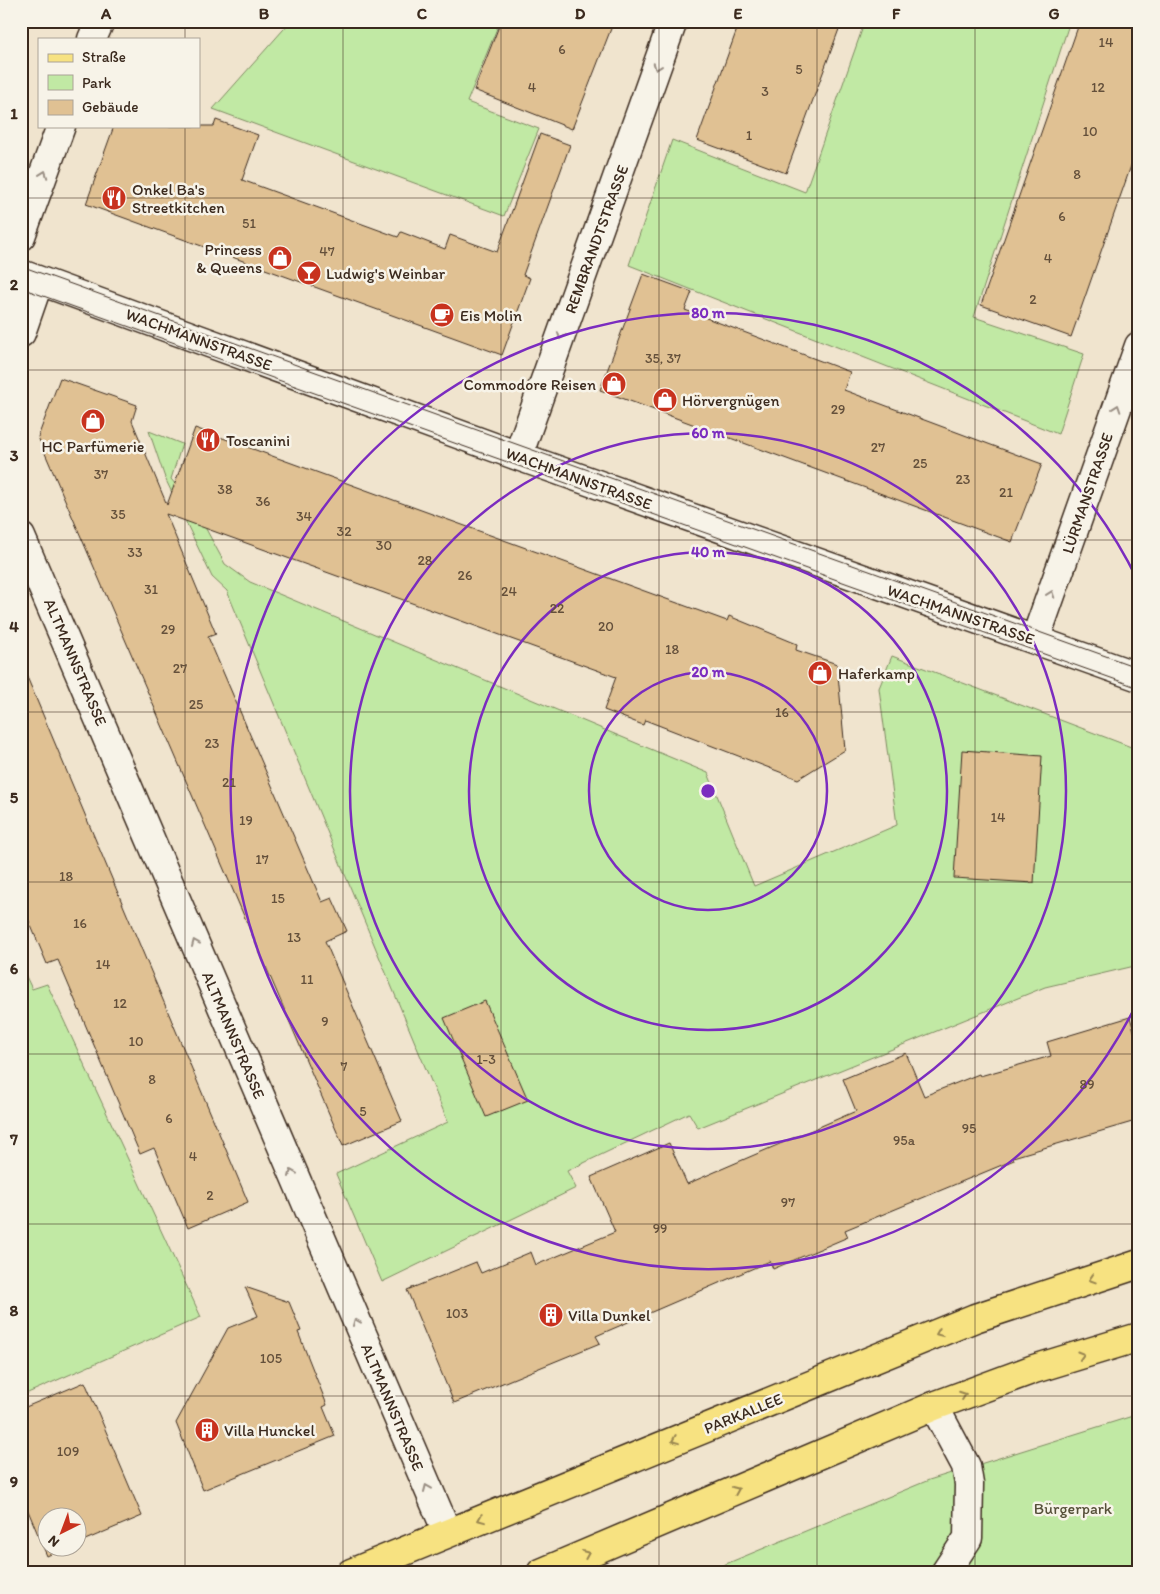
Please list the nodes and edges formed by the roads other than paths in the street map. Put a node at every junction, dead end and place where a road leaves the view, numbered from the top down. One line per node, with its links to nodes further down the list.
1 (100, 21): 3 (street)
2 (673, 21): 9 (street, REMBRANDTSTRASSE, one-way to 9)
3 (92, 38)
4 (60, 128): 5 (street, one-way to 4)
5 (21, 236)
6 (30, 278): 7 (street); 9 (street, WACHMANNSTRASSE)
7 (21, 333)
8 (1139, 346): 11 (street, LÜRMANSTRASSE, one-way to 8)
9 (518, 456): 11 (street, WACHMANNSTRASSE)
10 (21, 537): 16 (street, ALTMANNSTRASSE, one-way to 10)
11 (1035, 640): 12 (street, WACHMANNSTRASSE)
12 (1139, 678)
13 (1139, 1264): 16 (main road, PARKALLEE, one-way to 16)
14 (1139, 1337): 15 (main road, one-way to 14)
15 (934, 1406): 18 (main road, one-way to 15); 19 (street)
16 (447, 1532): 17 (main road, PARKALLEE)
17 (351, 1573)
18 (541, 1573)
19 (945, 1573)

